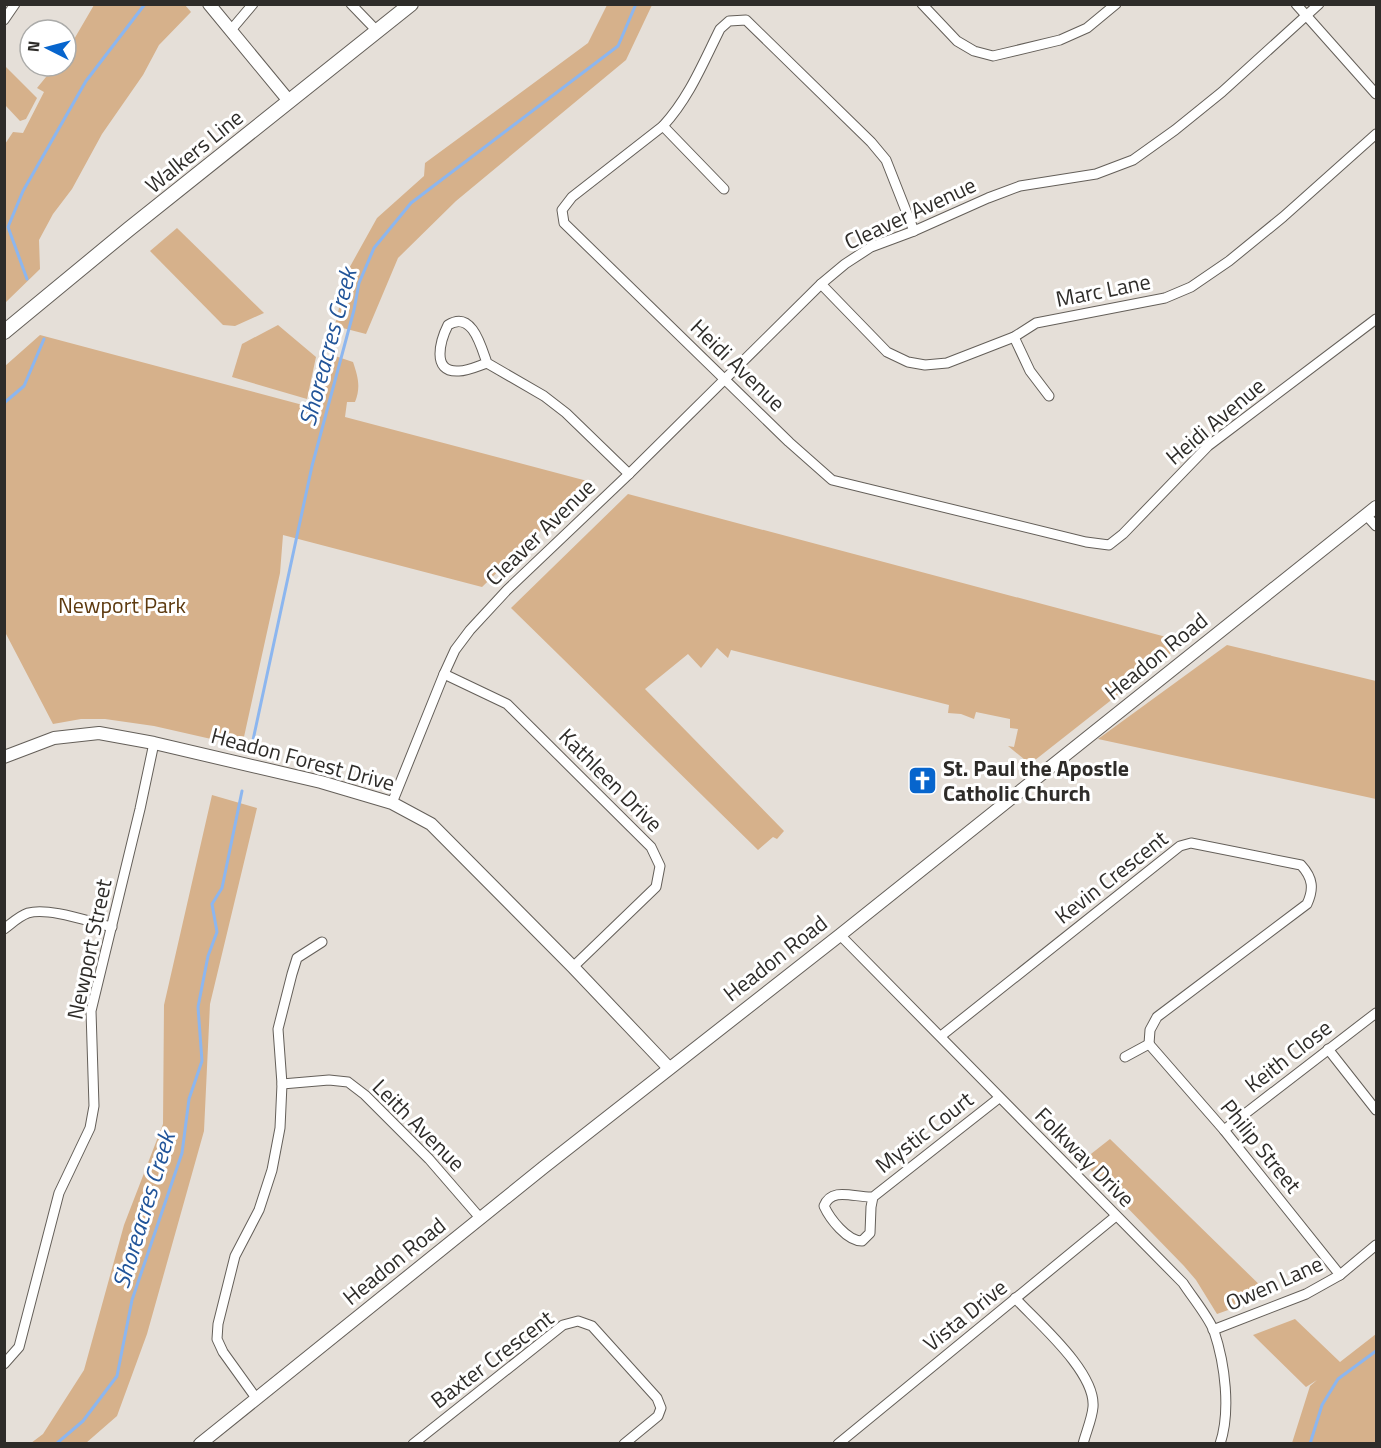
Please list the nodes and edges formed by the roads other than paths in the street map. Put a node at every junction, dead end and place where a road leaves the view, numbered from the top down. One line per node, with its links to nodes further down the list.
1 (15, 4): 11 (street)
2 (209, 4): 12 (street)
3 (253, 4): 12 (street)
4 (351, 4): 13 (street)
5 (411, 4): 13 (main road, Walkers Line)
6 (922, 4): 7 (street)
7 (1116, 4)
8 (1296, 4): 10 (street)
9 (1319, 4): 10 (street, Cleaver Avenue)
10 (1305, 16): 14 (street); 19 (street, Cleaver Avenue)
11 (4, 20)
12 (231, 30): 15 (street)
13 (378, 32): 15 (main road, Walkers Line)
14 (1377, 94)
15 (289, 101): 22 (main road, Walkers Line)
16 (663, 126): 18 (street); 19 (street, Heidi Avenue); 25 (street, Heidi Avenue)
17 (1377, 134): 23 (street, Marc Lane)
18 (724, 189)
19 (914, 231): 20 (street, Cleaver Avenue)
20 (821, 284): 23 (street, Marc Lane); 25 (street, Cleaver Avenue)
21 (1377, 319): 25 (street, Heidi Avenue)
22 (4, 332)
23 (1014, 337): 26 (street)
24 (487, 363): 24 (street); 27 (street)
25 (726, 380): 27 (street, Cleaver Avenue)
26 (1049, 396)
27 (629, 474): 31 (street, Cleaver Avenue)
28 (1377, 507): 29 (street, Headon Road)
29 (1366, 515): 30 (street); 37 (street, Headon Road)
30 (1377, 526)
31 (444, 674): 34 (street, Cleaver Avenue); 39 (street, Kathleen Drive)
32 (153, 742): 33 (street, Headon Forest Drive); 34 (street, Headon Forest Drive); 35 (street, Newport Street)
33 (4, 757)
34 (392, 803): 39 (street, Headon Forest Drive)
35 (112, 927): 36 (street); 57 (street, Newport Street)
36 (4, 930)
37 (840, 935): 41 (street, Folkway Drive); 45 (street, Headon Road)
38 (322, 942): 46 (street)
39 (573, 967): 45 (street, Headon Forest Drive)
40 (1377, 1012): 43 (street, Keith Close)
41 (941, 1036): 42 (street, Kevin Crescent); 47 (street, Folkway Drive)
42 (1149, 1044): 44 (street); 49 (street, Philip Street)
43 (1328, 1049): 48 (street); 49 (street, Keith Close)
44 (1125, 1057)
45 (669, 1068): 52 (street, Headon Road)
46 (282, 1084): 52 (street, Leith Avenue); 58 (street)
47 (999, 1098): 50 (street, Mystic Court); 51 (street, Folkway Drive)
48 (1377, 1110)
49 (1224, 1130): 54 (street, Philip Street)
50 (873, 1197): 50 (street, Mystic Court)
51 (1116, 1216): 55 (street, Vista Drive); 56 (street, Folkway Drive)
52 (481, 1219): 58 (street, Headon Road)
53 (1377, 1245): 54 (street, Owen Lane)
54 (1340, 1275): 56 (street, Owen Lane)
55 (1015, 1298): 62 (street, Vista Drive); 63 (street)
56 (1213, 1330): 64 (street, Folkway Drive)
57 (4, 1364)
58 (256, 1398): 60 (street, Headon Road)
59 (631, 1442): 61 (street, Baxter Crescent)
60 (200, 1443)
61 (413, 1443)
62 (838, 1443)
63 (1083, 1443)
64 (1220, 1443)

